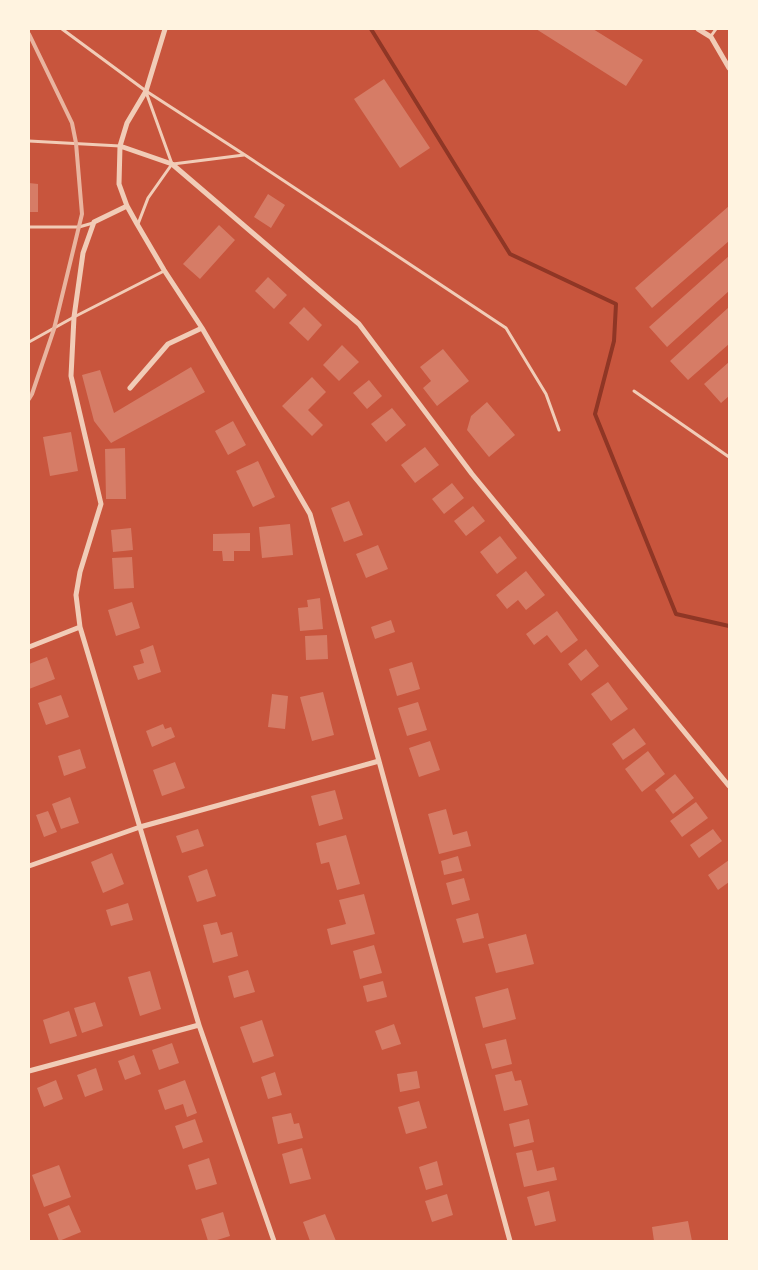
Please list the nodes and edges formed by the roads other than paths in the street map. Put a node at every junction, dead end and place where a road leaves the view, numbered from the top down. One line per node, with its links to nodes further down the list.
1 (62, 29): 7 (lane)
2 (165, 29): 7 (street)
3 (698, 29): 5 (street)
4 (716, 29): 5 (lane)
5 (711, 37): 6 (street)
6 (729, 68)
7 (146, 91): 9 (street); 10 (lane); 11 (lane)
8 (29, 141): 9 (lane)
9 (120, 146): 11 (street); 12 (street)
10 (245, 155): 11 (lane); 22 (lane)
11 (172, 164): 14 (lane); 27 (street)
12 (127, 206): 13 (street); 14 (street)
13 (94, 222): 15 (lane); 17 (street)
14 (137, 224): 16 (street)
15 (29, 227)
16 (164, 270): 17 (lane); 18 (street)
17 (74, 317): 19 (lane); 24 (street)
18 (202, 328): 20 (street); 26 (street)
19 (29, 342)
20 (130, 388)
21 (634, 392): 23 (lane)
22 (559, 430)
23 (729, 457)
24 (80, 627): 25 (street); 28 (street)
25 (29, 647)
26 (379, 761): 28 (street); 33 (street)
27 (729, 786)
28 (140, 827): 29 (street); 30 (street)
29 (29, 866)
30 (199, 1025): 31 (street); 32 (street)
31 (29, 1071)
32 (274, 1241)
33 (510, 1241)

